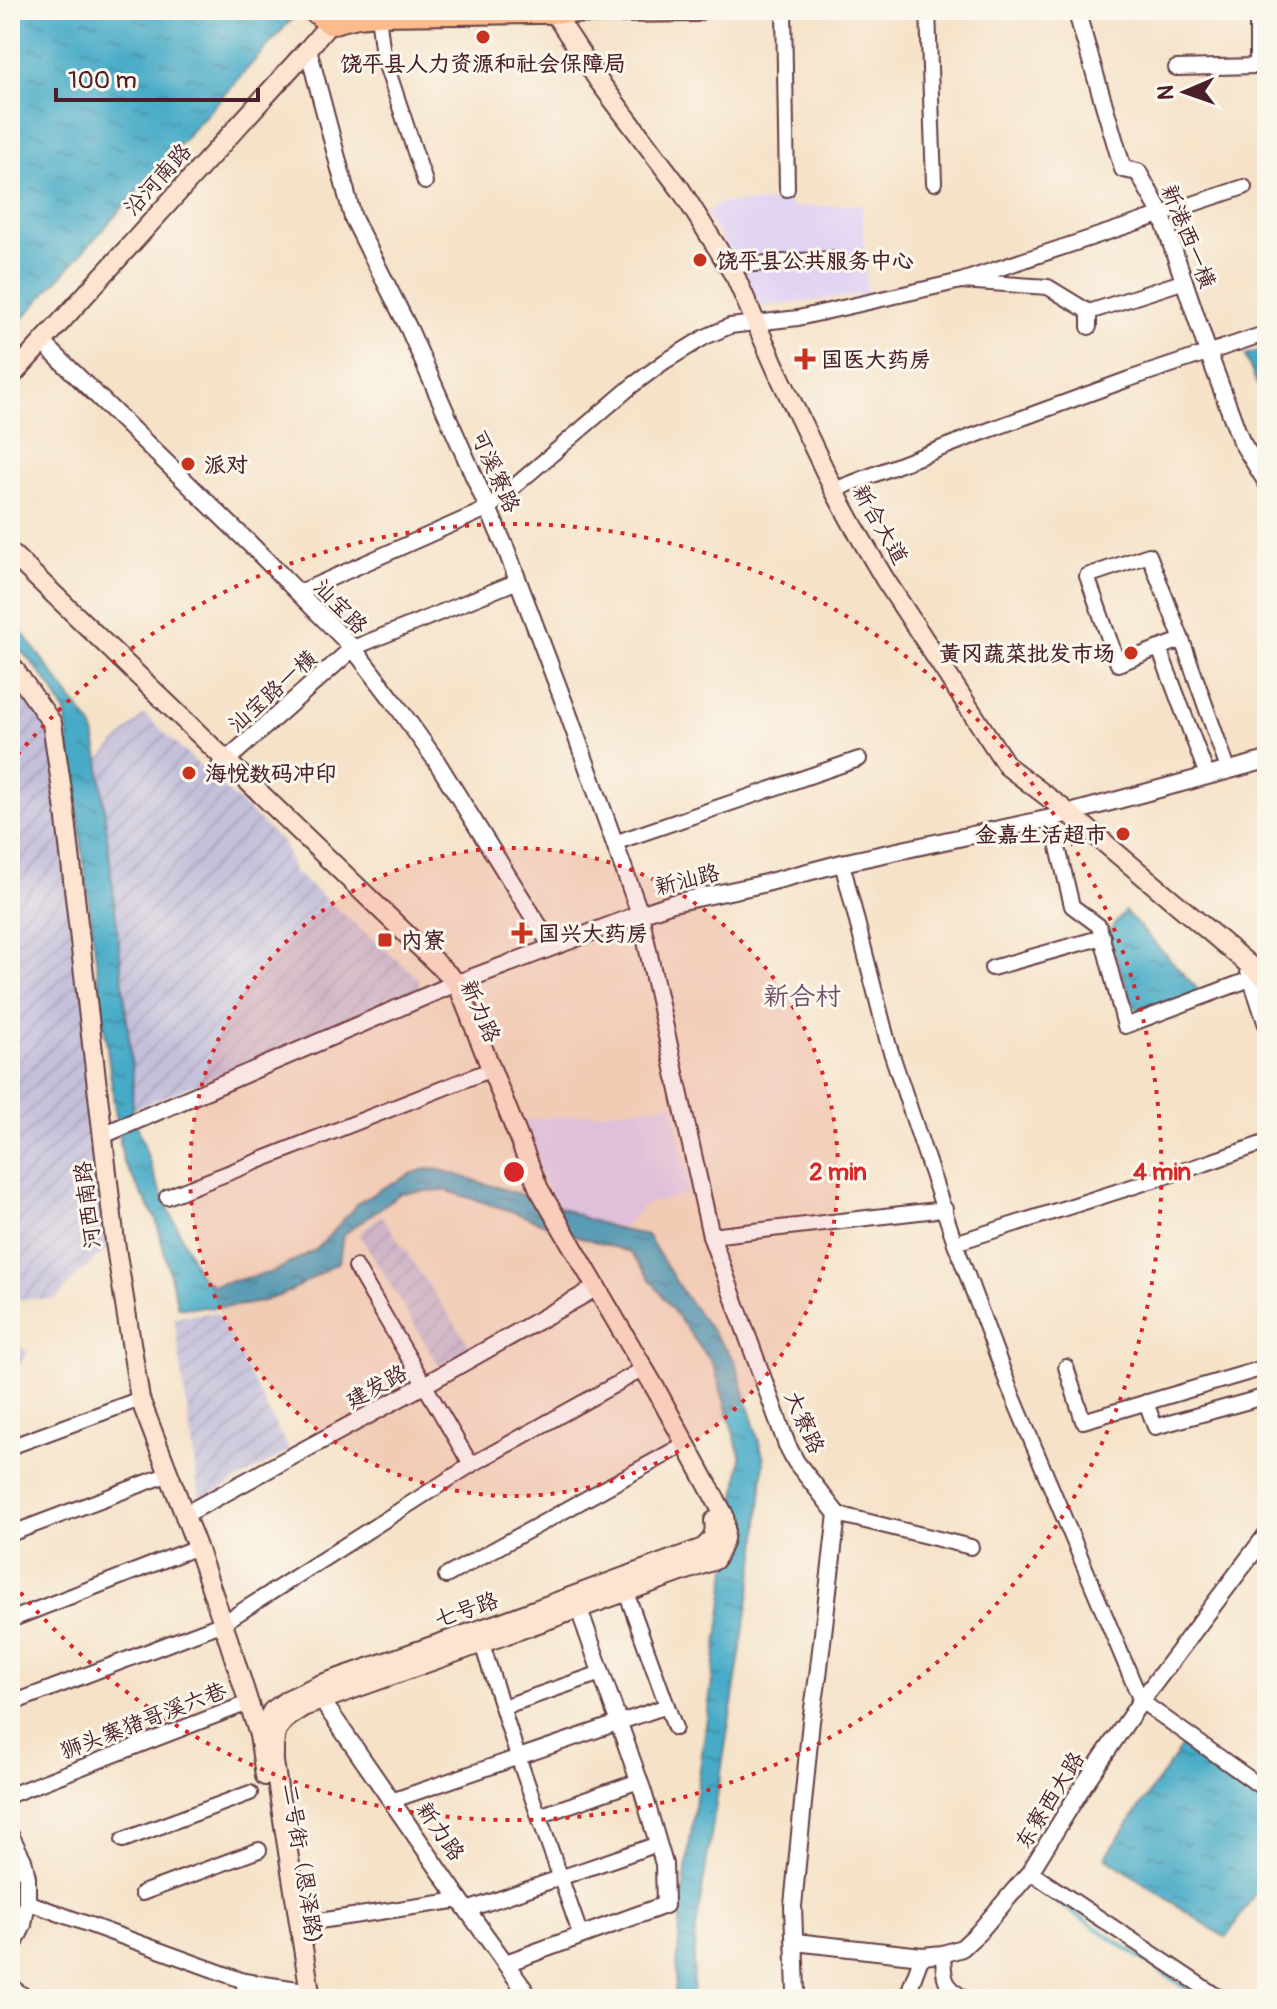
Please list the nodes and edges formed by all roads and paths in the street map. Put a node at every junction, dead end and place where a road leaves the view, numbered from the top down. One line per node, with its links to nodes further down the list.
1 (696, 10): 6 (main road)
2 (784, 10): 14 (street)
3 (928, 10): 12 (street)
4 (1076, 10): 15 (street, 新港西一横)
5 (1257, 10): 10 (street)
6 (553, 11): 8 (main road); 17 (main road, 新合大道)
7 (327, 13): 8 (main road); 9 (main road, 沿河南路)
8 (378, 14): 11 (street)
9 (308, 49): 22 (main road, 沿河南路); 27 (street, 可溪寮路)
10 (1176, 68)
11 (425, 182)
12 (934, 183)
13 (1244, 187): 15 (street)
14 (787, 189)
15 (1161, 213): 18 (street); 19 (street, 新港西一横)
16 (832, 259): 17 (street)
17 (731, 270): 20 (main road, 新合大道)
18 (961, 281): 19 (street); 20 (street)
19 (1185, 281): 23 (street, 新港西一横)
20 (757, 323): 26 (main road, 新合大道); 27 (street)
21 (1267, 333): 23 (street)
22 (42, 342): 24 (main road, 沿河南路); 31 (street, 汕宝路)
23 (1208, 352): 25 (street, 新港西一横); 26 (street)
24 (10, 378)
25 (1267, 483)
26 (834, 490): 41 (main road, 新合大道)
27 (489, 508): 30 (street, 可溪寮路); 31 (street)
28 (10, 552): 38 (main road)
29 (10, 566): 38 (main road, 新力路)
30 (518, 581): 33 (street); 42 (street, 可溪寮路)
31 (298, 593): 33 (street, 汕宝路)
32 (1182, 640): 34 (street); 34 (street); 39 (street)
33 (353, 648): 38 (street, 汕宝路一横); 46 (street, 汕宝路)
34 (1159, 648): 40 (street)
35 (10, 663): 52 (main road, 河西南路)
36 (859, 759): 42 (street)
37 (1267, 760): 39 (street, 新汕路)
38 (224, 763): 49 (main road, 新力路)
39 (1228, 769): 40 (street, 新汕路)
40 (1207, 775): 41 (street, 新汕路)
41 (1060, 815): 43 (street, 新汕路); 45 (street); 48 (main road, 新合大道)
42 (614, 843): 44 (street, 可溪寮路)
43 (842, 863): 44 (street, 新汕路); 56 (street)
44 (640, 914): 46 (street, 新汕路); 57 (street, 大寮路)
45 (1103, 937): 47 (street); 48 (street)
46 (552, 947): 49 (street, 新汕路)
47 (992, 968)
48 (1256, 974): 50 (street)
49 (452, 985): 51 (main road, 新力路); 52 (street, 新汕路); 54 (main road)
50 (1267, 1028)
51 (482, 1073): 54 (main road, 新力路); 55 (street)
52 (103, 1135): 67 (main road, 河西南路)
53 (1267, 1142): 59 (street)
54 (532, 1187): 58 (main road, 新力路)
55 (167, 1197)
56 (945, 1209): 57 (street); 59 (street)
57 (711, 1236): 74 (street, 大寮路)
58 (562, 1239): 61 (main road, 新力路); 73 (main road)
59 (955, 1243): 89 (street)
60 (356, 1267): 65 (street)
61 (587, 1293): 64 (main road, 新力路); 65 (street, 建发路)
62 (1066, 1367): 68 (street)
63 (1267, 1367): 68 (street)
64 (636, 1373): 70 (main road, 新力路); 71 (street)
65 (424, 1385): 71 (street); 75 (street, 建发路)
66 (1267, 1396): 68 (street)
67 (140, 1399): 69 (street); 72 (main road, 河西南路)
68 (1146, 1402)
69 (10, 1447)
70 (678, 1448): 73 (main road, 新力路); 81 (street)
71 (471, 1465): 85 (street)
72 (169, 1474): 75 (main road, 河西南路); 76 (street)
73 (709, 1498): 80 (main road, 新力路)
74 (837, 1514): 79 (street); 115 (street)
75 (184, 1515): 78 (main road, 河西南路)
76 (10, 1534)
77 (1267, 1534): 89 (street, 东寮西大路)
78 (197, 1547): 84 (street); 85 (main road, 河西南路)
79 (971, 1547)
80 (709, 1554): 82 (main road, 七号路); 88 (main road, 七号路)
81 (446, 1576)
82 (626, 1592): 83 (main road, 七号路); 92 (street)
83 (579, 1609): 86 (main road, 七号路); 87 (street)
84 (10, 1620)
85 (223, 1623): 90 (main road, 河西南路); 91 (street)
86 (482, 1644): 88 (main road, 七号路); 93 (street)
87 (601, 1673): 93 (street); 94 (street)
88 (322, 1692): 96 (main road, 七号路); 102 (street, 新力路)
89 (1141, 1701): 99 (street); 108 (street, 东寮西大路)
90 (248, 1703): 96 (main road, 河西南路); 101 (street, 狮头寨猪哥溪六巷)
91 (10, 1704)
92 (667, 1706): 94 (street); 95 (street)
93 (503, 1707): 97 (street)
94 (619, 1723): 97 (street); 98 (street)
95 (675, 1728)
96 (266, 1736): 113 (main road, 二号街（恩泽路)); 122 (main road, 二号街（恩泽路))
97 (518, 1757): 102 (street); 103 (street)
98 (639, 1781): 103 (street); 106 (street)
99 (1267, 1791)
100 (250, 1793): 105 (street)
101 (10, 1795)
102 (391, 1801): 112 (street, 新力路)
103 (539, 1816): 109 (street)
104 (10, 1835): 111 (street)
105 (123, 1840)
106 (658, 1844): 109 (street); 114 (street)
107 (259, 1850): 110 (street)
108 (1030, 1872): 117 (street, 东寮西大路); 129 (street)
109 (561, 1877): 112 (street); 114 (street)
110 (142, 1893)
111 (27, 1902): 116 (street); 120 (street)
112 (463, 1905): 113 (street); 119 (street, 新力路)
113 (299, 1924): 122 (main road, 二号街（恩泽路))
114 (581, 1936): 119 (street)
115 (795, 1942): 118 (street, 东寮西大路); 126 (street)
116 (10, 1953)
117 (943, 1954): 118 (street, 东寮西大路); 128 (street)
118 (922, 1956): 127 (street)
119 (506, 1963): 125 (street, 新力路)
120 (244, 1981): 122 (street); 124 (street)
121 (10, 1986): 123 (street)
122 (303, 1996)
123 (29, 1999)
124 (245, 1999)
125 (531, 1999)
126 (798, 1999)
127 (902, 1999)
128 (964, 1999)
129 (1221, 1999)

